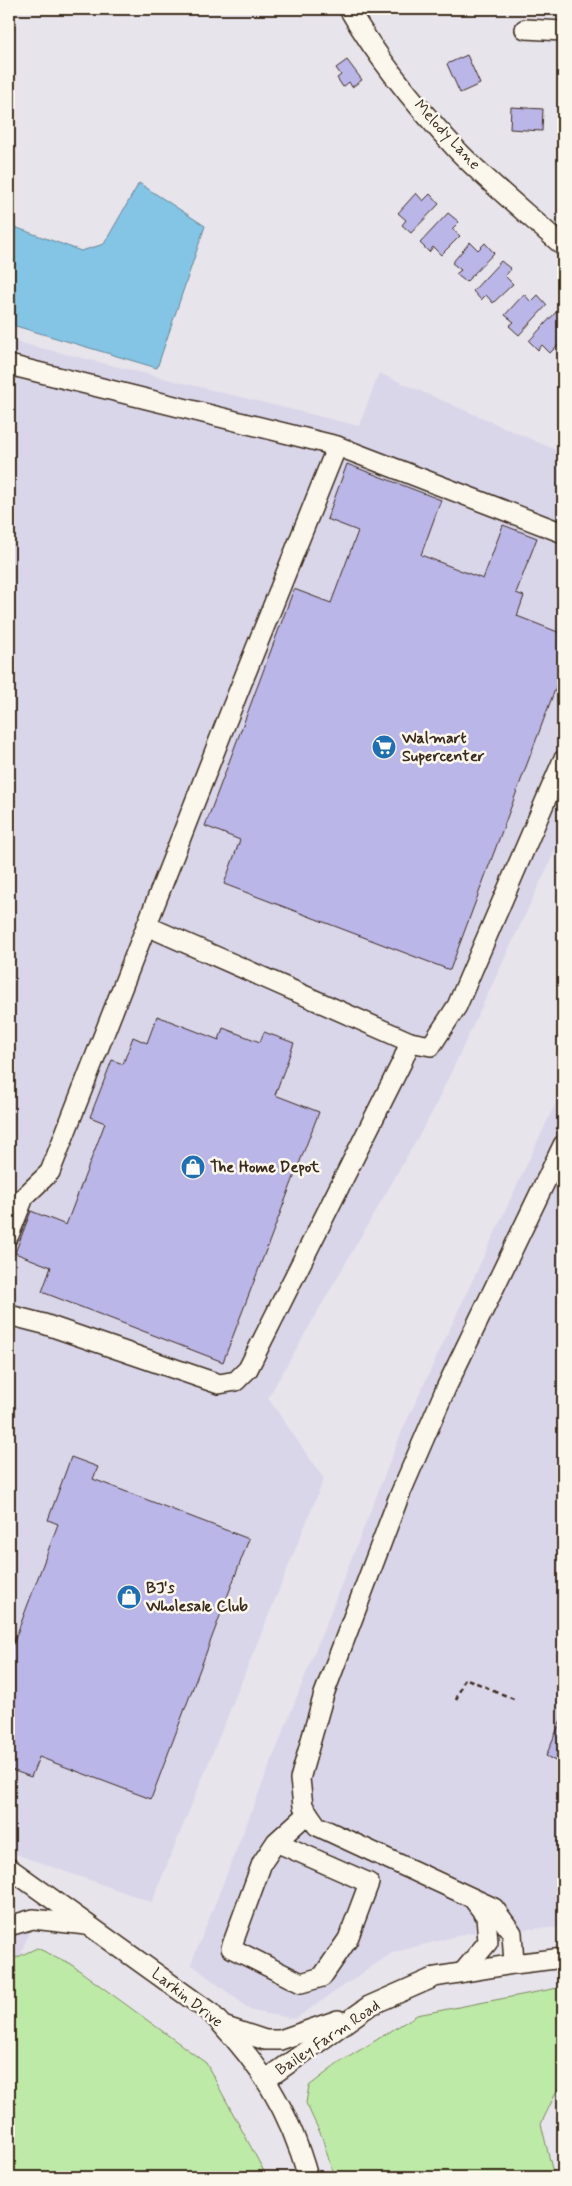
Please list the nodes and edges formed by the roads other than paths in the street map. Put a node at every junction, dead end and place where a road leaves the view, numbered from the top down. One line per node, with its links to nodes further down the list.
1 (349, 9): 4 (street, Melody Lane)
2 (525, 29): 3 (street)
3 (563, 32)
4 (563, 246)
5 (9, 366): 6 (street)
6 (337, 446): 7 (street); 9 (street)
7 (563, 533)
8 (563, 760): 10 (street)
9 (147, 926): 10 (street); 12 (street)
10 (410, 1042): 13 (street)
11 (563, 1146): 14 (street)
12 (9, 1235)
13 (9, 1315)
14 (308, 1813): 15 (street); 17 (street)
15 (276, 1842): 15 (street)
16 (9, 1868): 19 (street, Larkin Drive)
17 (473, 1898): 21 (street); 22 (street)
18 (9, 1926): 19 (street)
19 (89, 1926): 24 (street, Larkin Drive)
20 (563, 1958): 21 (street, Bailey Farm Road)
21 (514, 1964): 22 (street, Bailey Farm Road)
22 (463, 1972): 23 (street, Bailey Farm Road)
23 (369, 2006): 24 (street); 25 (street, Bailey Farm Road)
24 (223, 2026): 25 (street, Larkin Drive)
25 (266, 2079): 26 (street, Larkin Drive)
26 (308, 2177)

